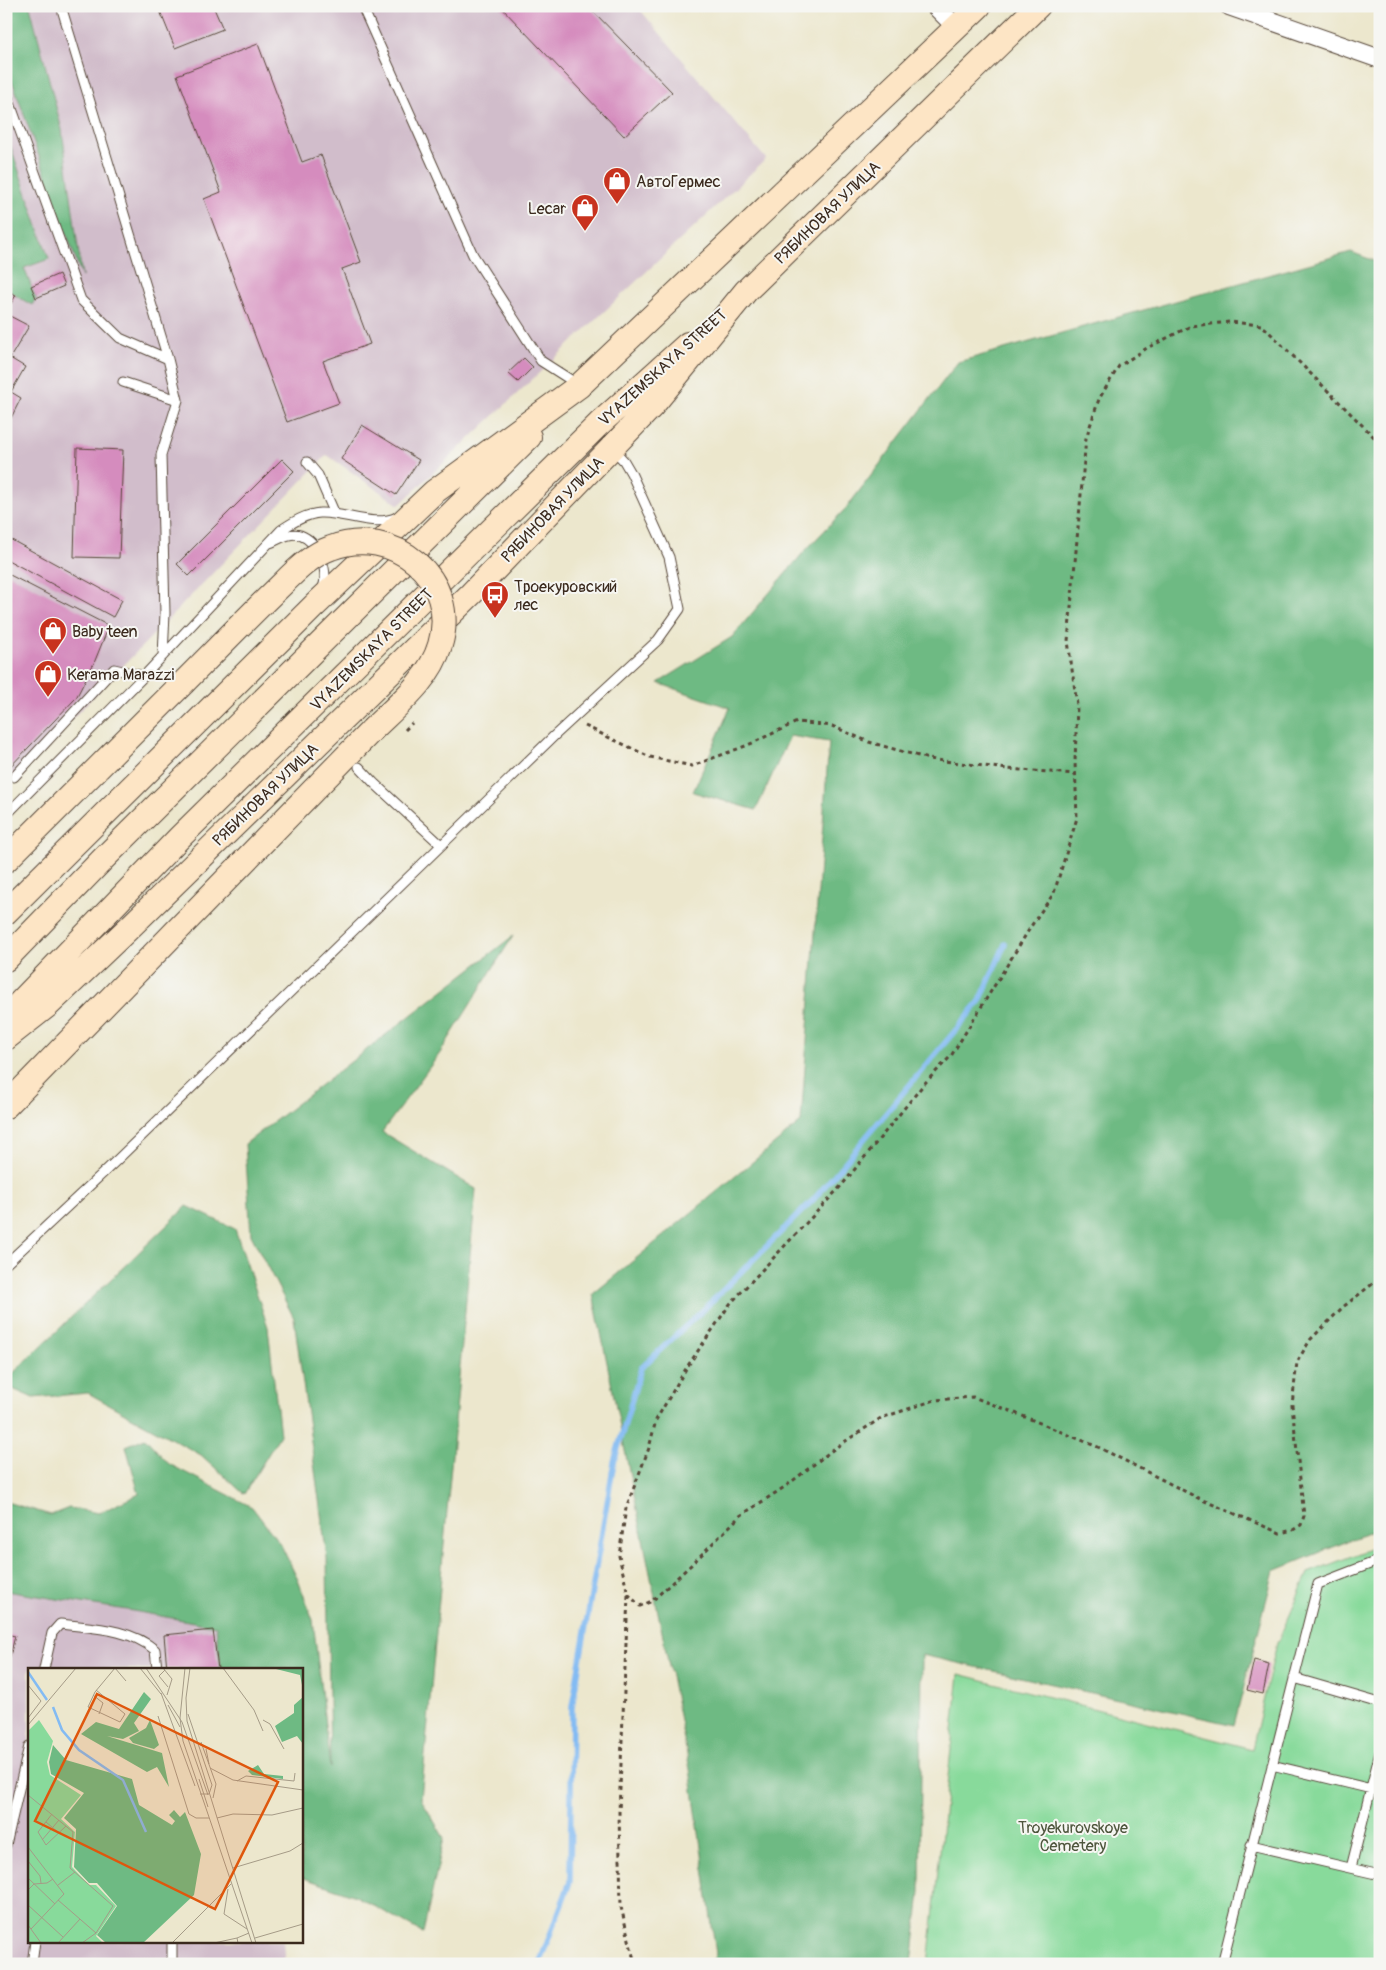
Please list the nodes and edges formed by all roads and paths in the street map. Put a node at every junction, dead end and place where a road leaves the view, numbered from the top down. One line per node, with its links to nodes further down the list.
1 (61, 6): 13 (lane)
2 (362, 6): 15 (lane)
3 (935, 6): 9 (street)
4 (979, 6): 9 (main road)
5 (1038, 6): 12 (main road, РЯБИНОВАЯ УЛИЦА)
6 (1228, 6): 8 (street)
7 (1246, 6): 8 (street)
8 (1275, 22): 10 (street)
9 (956, 28): 15 (main road)
10 (1380, 60)
11 (6, 92): 13 (lane)
12 (746, 291): 18 (main road, РЯБИНОВАЯ УЛИЦА); 35 (main road, VYAZEMSKAYA STREET)
13 (168, 359): 16 (lane)
14 (123, 382): 16 (lane)
15 (579, 386): 20 (main road); 34 (main road)
16 (178, 400): 24 (lane)
17 (1380, 444): 28 (path)
18 (612, 448): 26 (lane); 36 (main road, РЯБИНОВАЯ УЛИЦА)
19 (307, 462): 21 (lane)
20 (434, 492): 21 (lane); 23 (main road)
21 (335, 514): 22 (lane)
22 (265, 545): 23 (lane); 24 (lane)
23 (314, 606): 33 (main road)
24 (163, 656): 25 (lane)
25 (144, 676): 29 (lane); 30 (lane)
26 (572, 720): 28 (path); 31 (lane)
27 (359, 767): 31 (lane)
28 (1076, 774): 41 (path)
29 (14, 777)
30 (6, 815)
31 (441, 845): 38 (lane)
32 (6, 860): 37 (main road, bridge)
33 (6, 912)
34 (6, 958)
35 (6, 1017)
36 (6, 1038)
37 (6, 1106)
38 (6, 1264)
39 (1380, 1278): 41 (path)
40 (1380, 1560): 44 (lane)
41 (628, 1594): 58 (path)
42 (44, 1668): 43 (lane)
43 (157, 1668)
44 (1294, 1678): 45 (lane); 48 (lane)
45 (1380, 1703)
46 (28, 1750): 50 (lane)
47 (1380, 1752): 49 (lane)
48 (1272, 1765): 49 (lane); 51 (lane)
49 (1375, 1790): 52 (lane)
50 (6, 1845)
51 (1251, 1845): 52 (lane); 59 (lane)
52 (1350, 1868): 53 (lane)
53 (1380, 1875)
54 (35, 1942): 56 (lane)
55 (172, 1942): 57 (lane)
56 (32, 1964)
57 (172, 1964)
58 (635, 1964)
59 (1222, 1964)

